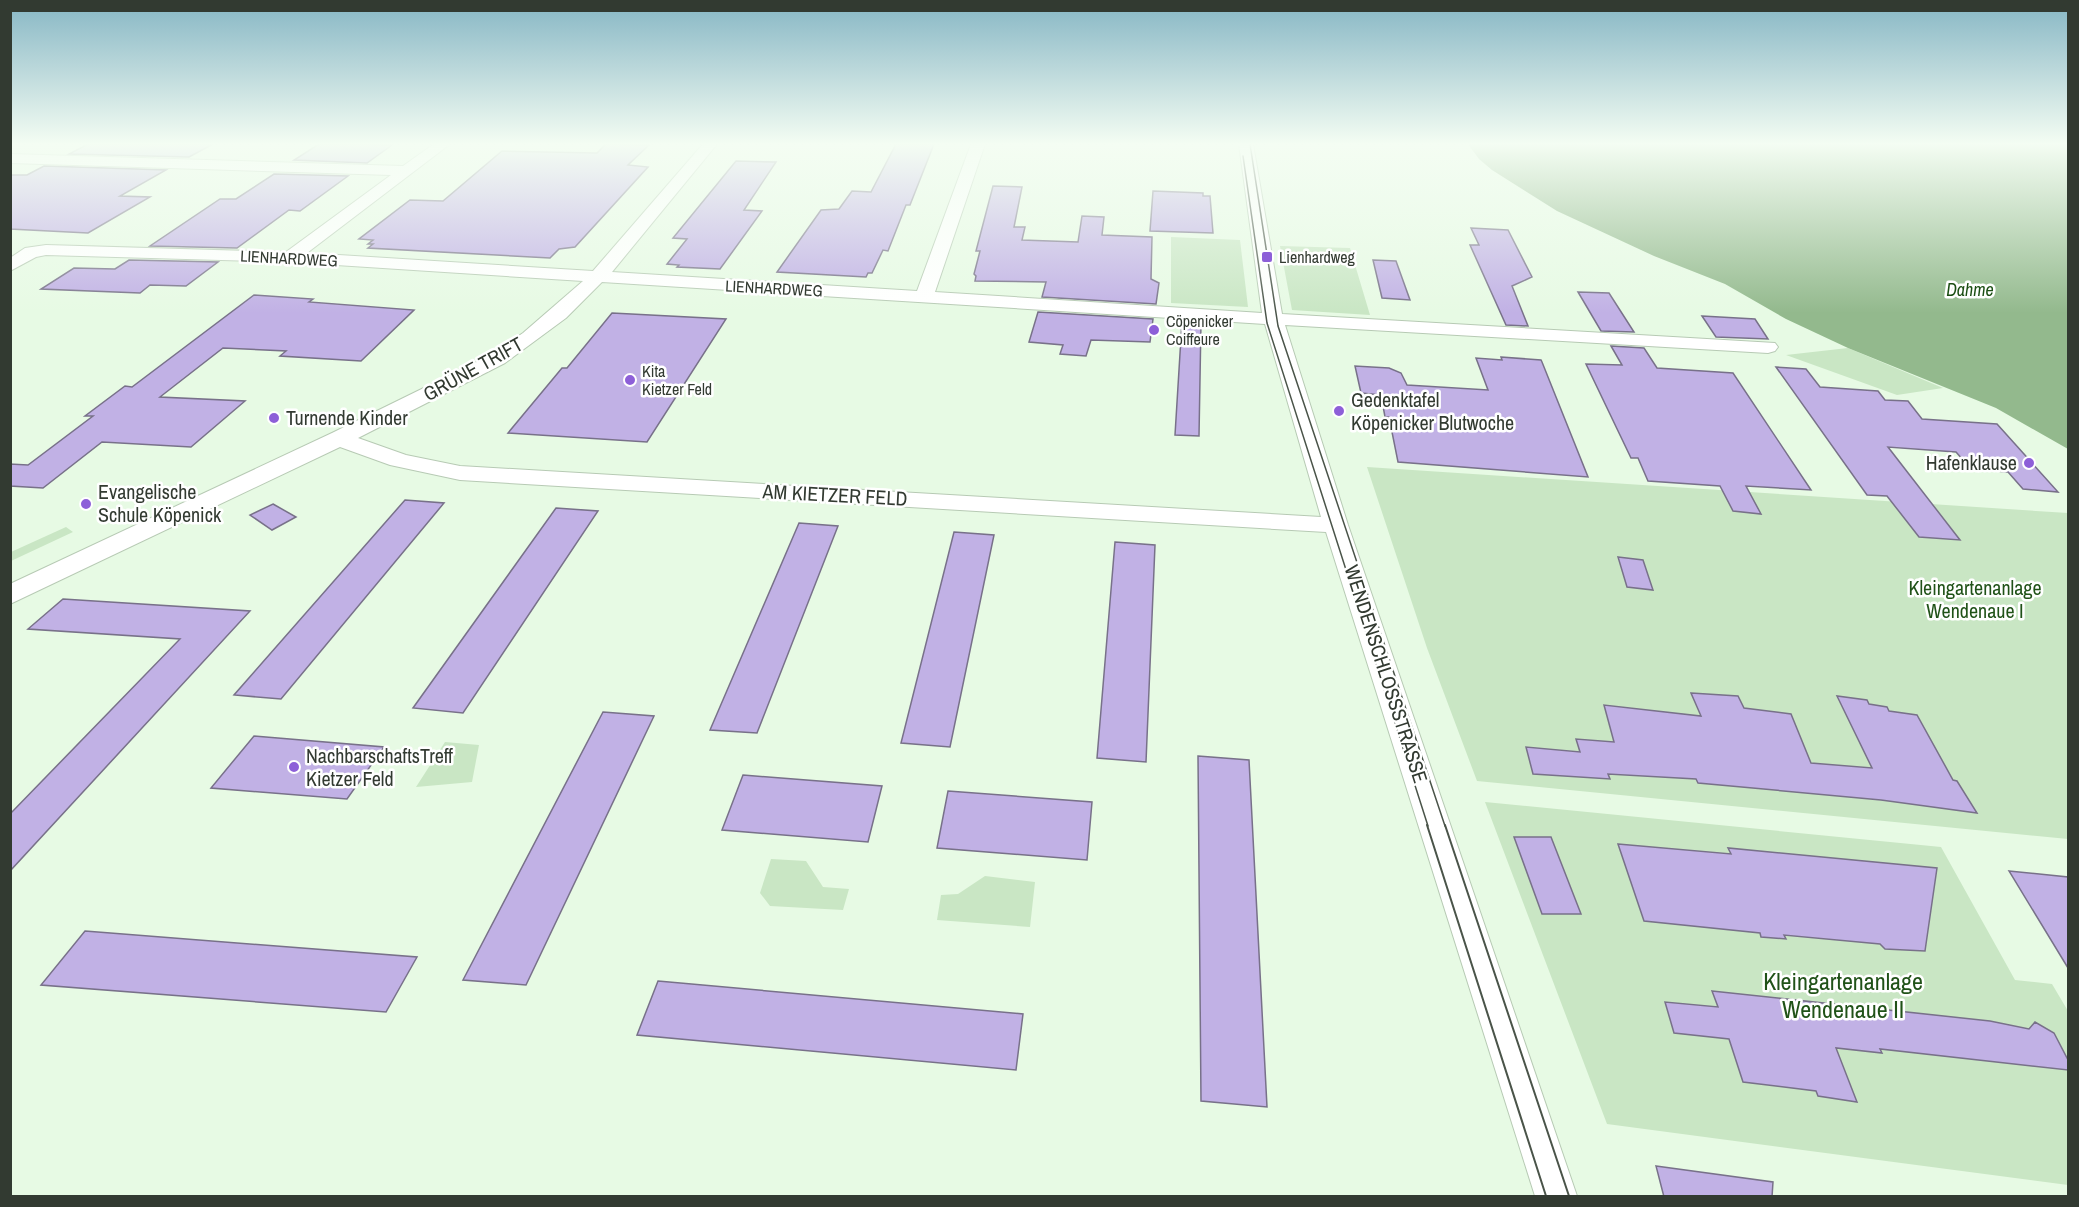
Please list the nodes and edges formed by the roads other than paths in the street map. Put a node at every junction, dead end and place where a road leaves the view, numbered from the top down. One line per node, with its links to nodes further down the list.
1 (366, 200): 5 (street)
2 (663, 200): 7 (street, GRÜNE TRIFT)
3 (958, 200): 8 (street)
4 (1255, 200): 9 (street, WENDENSCHLOSSSTRASSE)
5 (290, 257): 6 (street, LIENHARDWEG); 7 (street, LIENHARDWEG)
6 (10, 266)
7 (597, 278): 8 (street, LIENHARDWEG); 11 (street, GRÜNE TRIFT)
8 (924, 298): 9 (street, LIENHARDWEG)
9 (1273, 319): 10 (street, LIENHARDWEG); 12 (street, WENDENSCHLOSSSTRASSE)
10 (1768, 347)
11 (340, 438): 12 (street, AM KIETZER FELD); 13 (street, GRÜNE TRIFT)
12 (1336, 525): 14 (street, WENDENSCHLOSSSTRASSE)
13 (10, 594)
14 (1557, 1197)

